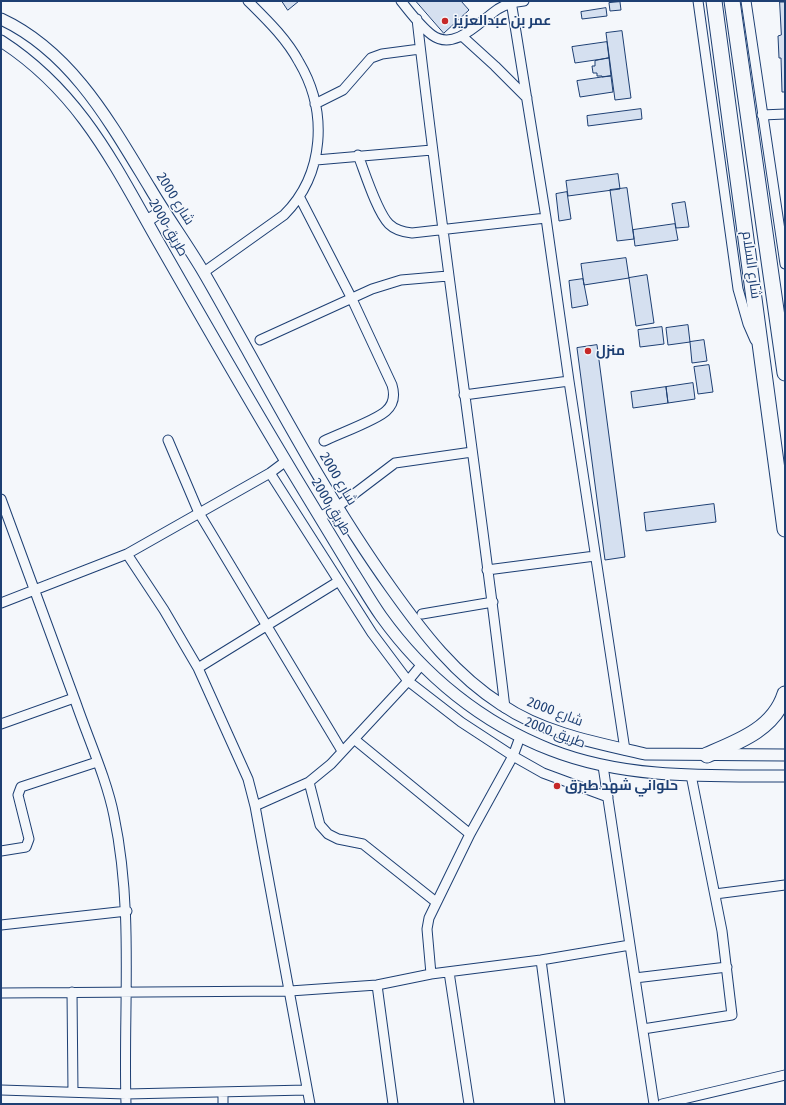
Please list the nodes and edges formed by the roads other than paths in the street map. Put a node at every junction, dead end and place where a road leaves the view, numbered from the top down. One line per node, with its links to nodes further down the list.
1 (248, 1): 15 (street)
2 (401, 1): 10 (street)
3 (524, 1): 8 (street)
4 (698, 1): 31 (street)
5 (714, 1): 31 (highway, شارع السلام)
6 (732, 1): 32 (highway, شارع السلام)
7 (746, 1): 17 (street)
8 (510, 2): 11 (street); 14 (street)
9 (1, 19): 22 (street, شارع 2000)
10 (417, 19): 11 (street); 13 (street)
11 (462, 36): 14 (street)
12 (1, 41): 24 (street, طريق 2000)
13 (420, 49): 15 (street); 18 (street)
14 (527, 98): 23 (street)
15 (315, 104): 20 (street)
16 (785, 114): 17 (street)
17 (762, 115): 26 (street)
18 (432, 150): 19 (street); 25 (street)
19 (358, 156): 20 (street); 25 (street)
20 (316, 160): 21 (street)
21 (300, 198): 27 (street); 29 (street)
22 (163, 210): 24 (street); 27 (street, شارع 2000)
23 (546, 218): 25 (street); 33 (street)
24 (147, 221): 38 (street, طريق 2000)
25 (442, 230): 28 (street)
26 (785, 264)
27 (204, 272): 41 (street, شارع 2000)
28 (448, 276): 29 (street); 34 (street)
29 (351, 297): 30 (street); 36 (street)
30 (260, 340)
31 (763, 355): 44 (highway, شارع السلام)
32 (785, 373)
33 (569, 381): 34 (street); 46 (street)
34 (464, 395): 37 (street)
35 (168, 440): 42 (street)
36 (324, 441)
37 (472, 452): 41 (street); 47 (street)
38 (286, 461): 39 (street); 43 (street, طريق 2000)
39 (270, 473): 42 (street); 48 (street)
40 (1, 499): 49 (street)
41 (337, 507): 43 (street); 59 (street, شارع 2000)
42 (199, 512): 45 (street); 53 (street)
43 (320, 517): 54 (street, طريق 2000)
44 (785, 529)
45 (127, 554): 49 (street); 55 (street)
46 (595, 556): 47 (street); 63 (street)
47 (487, 570): 50 (street)
48 (339, 581): 53 (street); 56 (street)
49 (34, 590): 51 (street); 58 (street)
50 (493, 602): 52 (street); 59 (street)
51 (1, 604)
52 (422, 614)
53 (266, 626): 55 (street); 64 (street)
54 (422, 664): 56 (street); 61 (street, طريق 2000)
55 (198, 668): 74 (street)
56 (408, 681): 62 (street); 67 (street)
57 (785, 694): 65 (highway)
58 (74, 698): 60 (street); 68 (street)
59 (505, 708): 63 (street, شارع 2000)
60 (1, 724)
61 (520, 736): 67 (street); 69 (street, طريق 2000)
62 (354, 739): 64 (street); 75 (street)
63 (625, 750): 65 (street, شارع 2000)
64 (342, 751): 72 (street)
65 (707, 755): 66 (street, شارع 2000)
66 (785, 755)
67 (512, 756): 73 (street); 75 (street)
68 (97, 762): 76 (street); 80 (street)
69 (603, 766): 70 (street, طريق 2000); 73 (street)
70 (691, 775): 71 (street, طريق 2000); 78 (street)
71 (785, 776)
72 (309, 782): 74 (street); 79 (street)
73 (608, 797): 82 (street)
74 (255, 806): 91 (street)
75 (470, 834): 79 (street)
76 (1, 851)
77 (785, 885): 78 (street)
78 (715, 894): 84 (street)
79 (436, 902): 86 (street)
80 (127, 911): 81 (street); 89 (street)
81 (1, 925)
82 (630, 945): 83 (street); 87 (street)
83 (541, 960): 85 (street); 105 (street)
84 (727, 967): 87 (street); 93 (street)
85 (449, 972): 86 (street); 104 (street)
86 (431, 974): 88 (street)
87 (636, 978): 93 (street)
88 (376, 985): 91 (street); 103 (street)
89 (126, 991): 90 (street); 91 (street); 99 (street)
90 (72, 992): 92 (street); 97 (street)
91 (290, 992): 96 (street)
92 (1, 993)
93 (643, 1029): 106 (street)
94 (785, 1075): 107 (street)
95 (1, 1090): 97 (street)
96 (307, 1090): 98 (street); 102 (street)
97 (73, 1092): 99 (street)
98 (223, 1092): 99 (street); 101 (street)
99 (126, 1094): 100 (street)
100 (126, 1104)
101 (223, 1104)
102 (310, 1104)
103 (393, 1104)
104 (469, 1104)
105 (560, 1104)
106 (654, 1104)
107 (662, 1104)

